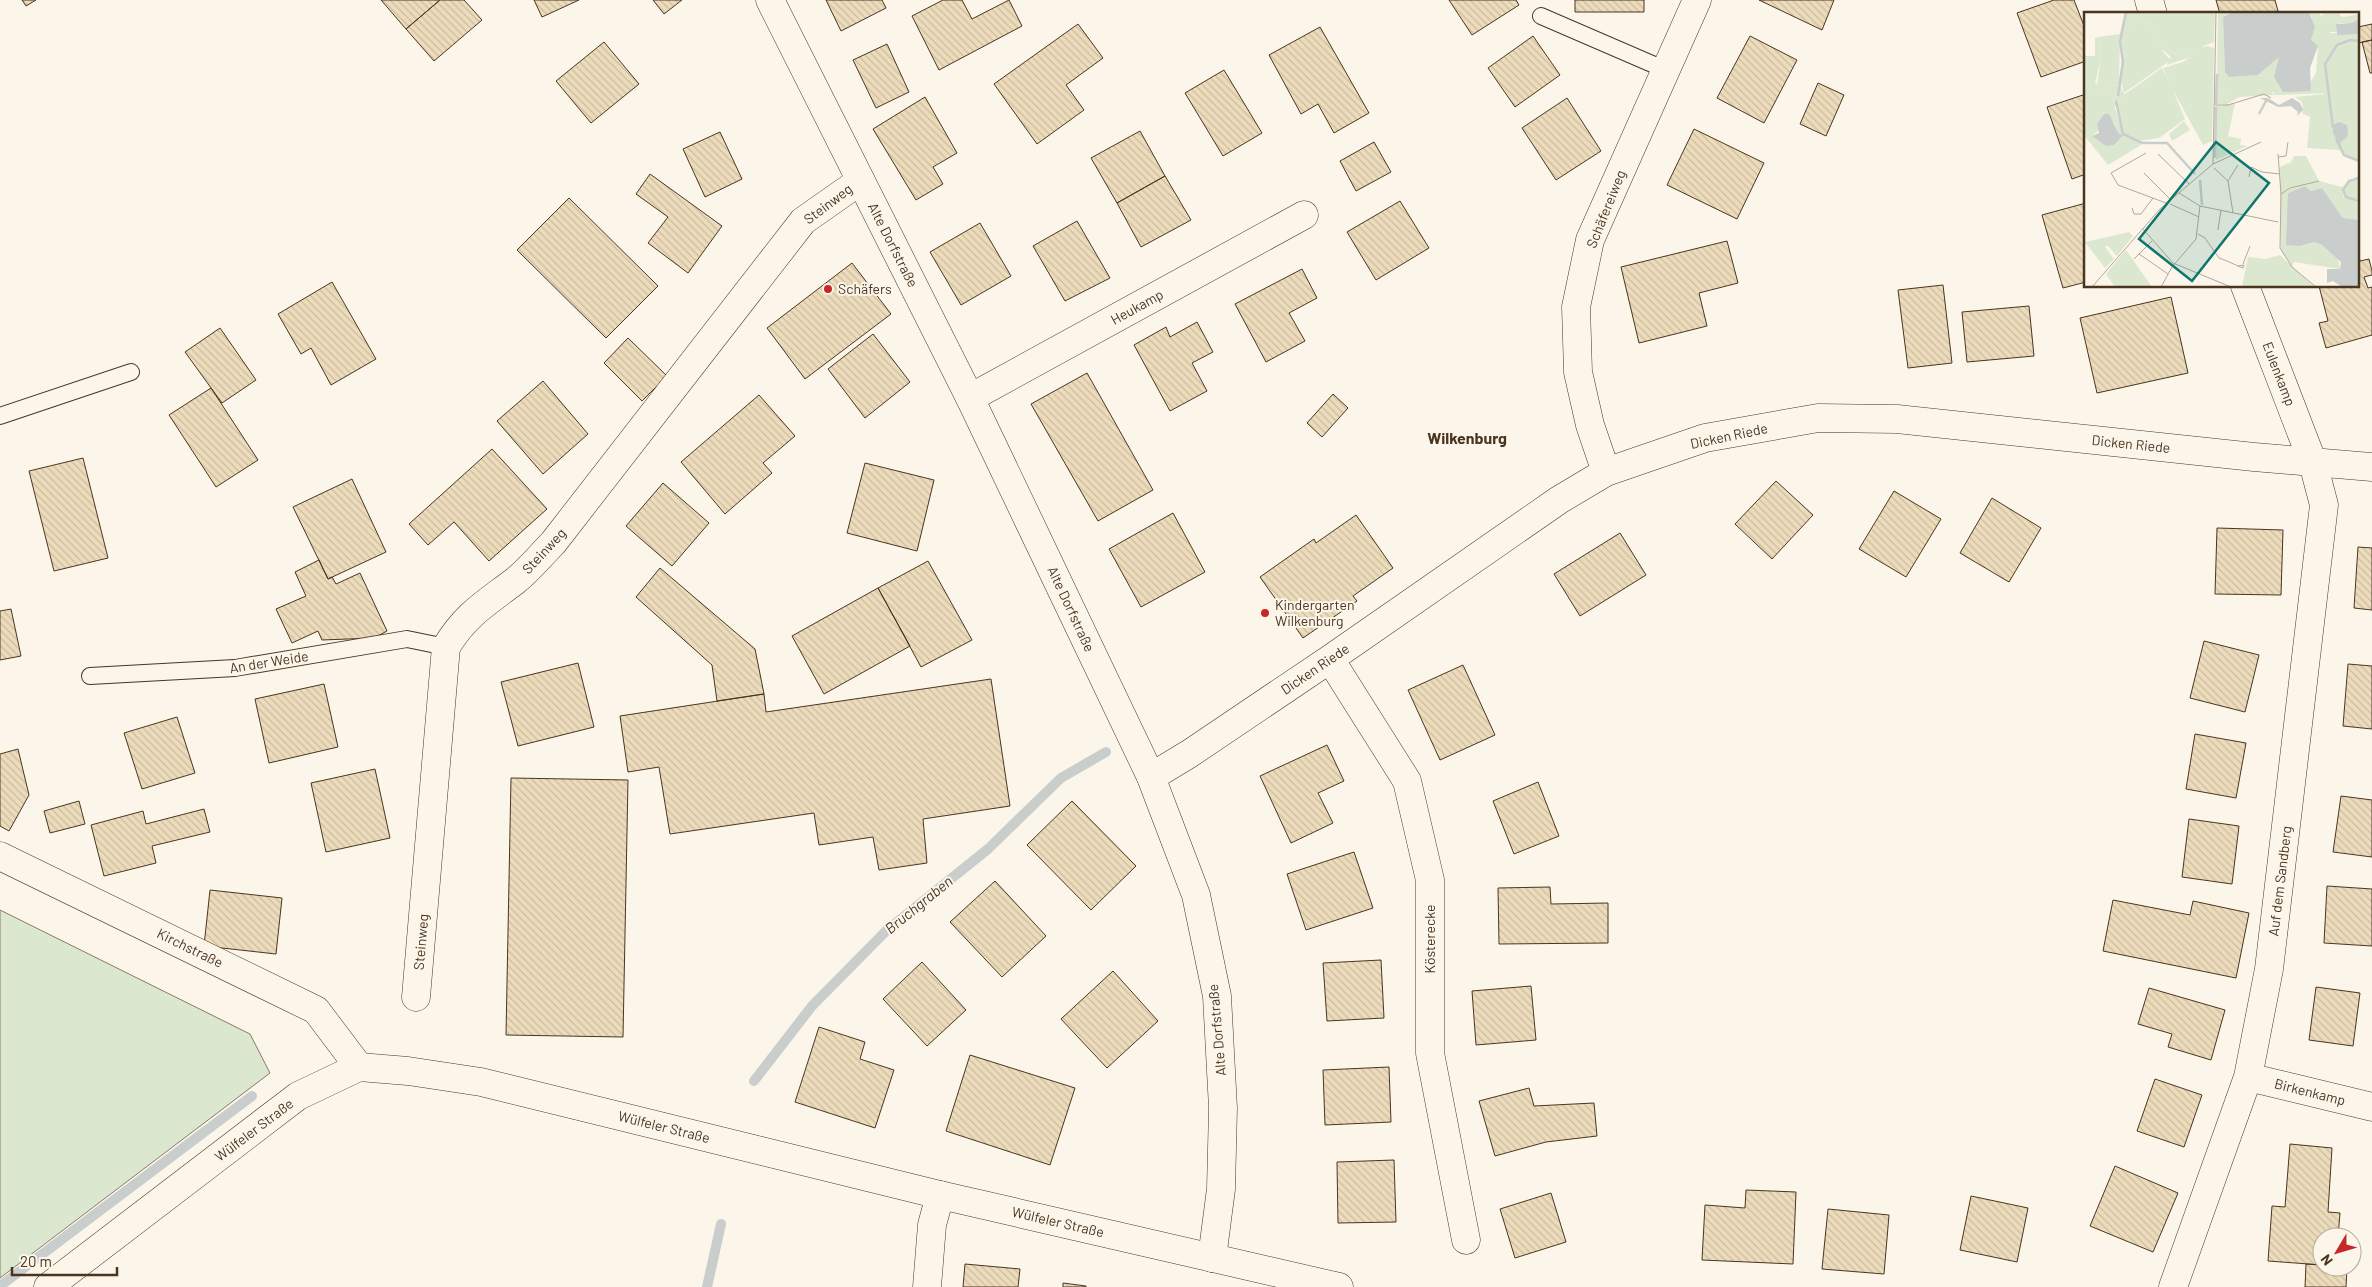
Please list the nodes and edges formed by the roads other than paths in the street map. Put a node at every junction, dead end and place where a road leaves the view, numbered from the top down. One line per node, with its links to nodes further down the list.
1 (770, 0): 5 (street, Alte Dorfstraße)
2 (1697, 0): 4 (street, Schäfereiweg)
3 (1541, 16): 4 (lane)
4 (1666, 70): 13 (street, Schäfereiweg)
5 (860, 181): 9 (street, Alte Dorfstraße); 14 (street, Steinweg)
6 (1304, 215): 9 (street, Heukamp)
7 (2246, 288): 11 (street, Eulenkamp)
8 (131, 372): 10 (lane)
9 (970, 398): 17 (street, Alte Dorfstraße)
10 (0, 416)
11 (2313, 463): 12 (street, Dicken Riede); 13 (street, Dicken Riede); 21 (street, Auf dem Sandberg)
12 (2372, 467)
13 (1606, 472): 15 (street, Dicken Riede)
14 (446, 647): 16 (lane, An der Weide); 19 (street, Steinweg)
15 (1330, 659): 17 (street, Dicken Riede); 24 (street, Kösterecke)
16 (90, 676)
17 (1151, 776): 25 (street, Alte Dorfstraße)
18 (0, 856): 20 (street, Kirchstraße)
19 (416, 997)
20 (359, 1068): 23 (street, Wülfeler Straße); 26 (street, Wülfeler Straße)
21 (2248, 1077): 22 (street, Birkenkamp); 29 (street, Auf dem Sandberg)
22 (2372, 1107)
23 (940, 1195): 25 (street, Wülfeler Straße); 27 (street)
24 (1466, 1240)
25 (1212, 1258): 28 (street, Wülfeler Straße)
26 (48, 1287)
27 (927, 1287)
28 (1339, 1287)
29 (2173, 1287)

